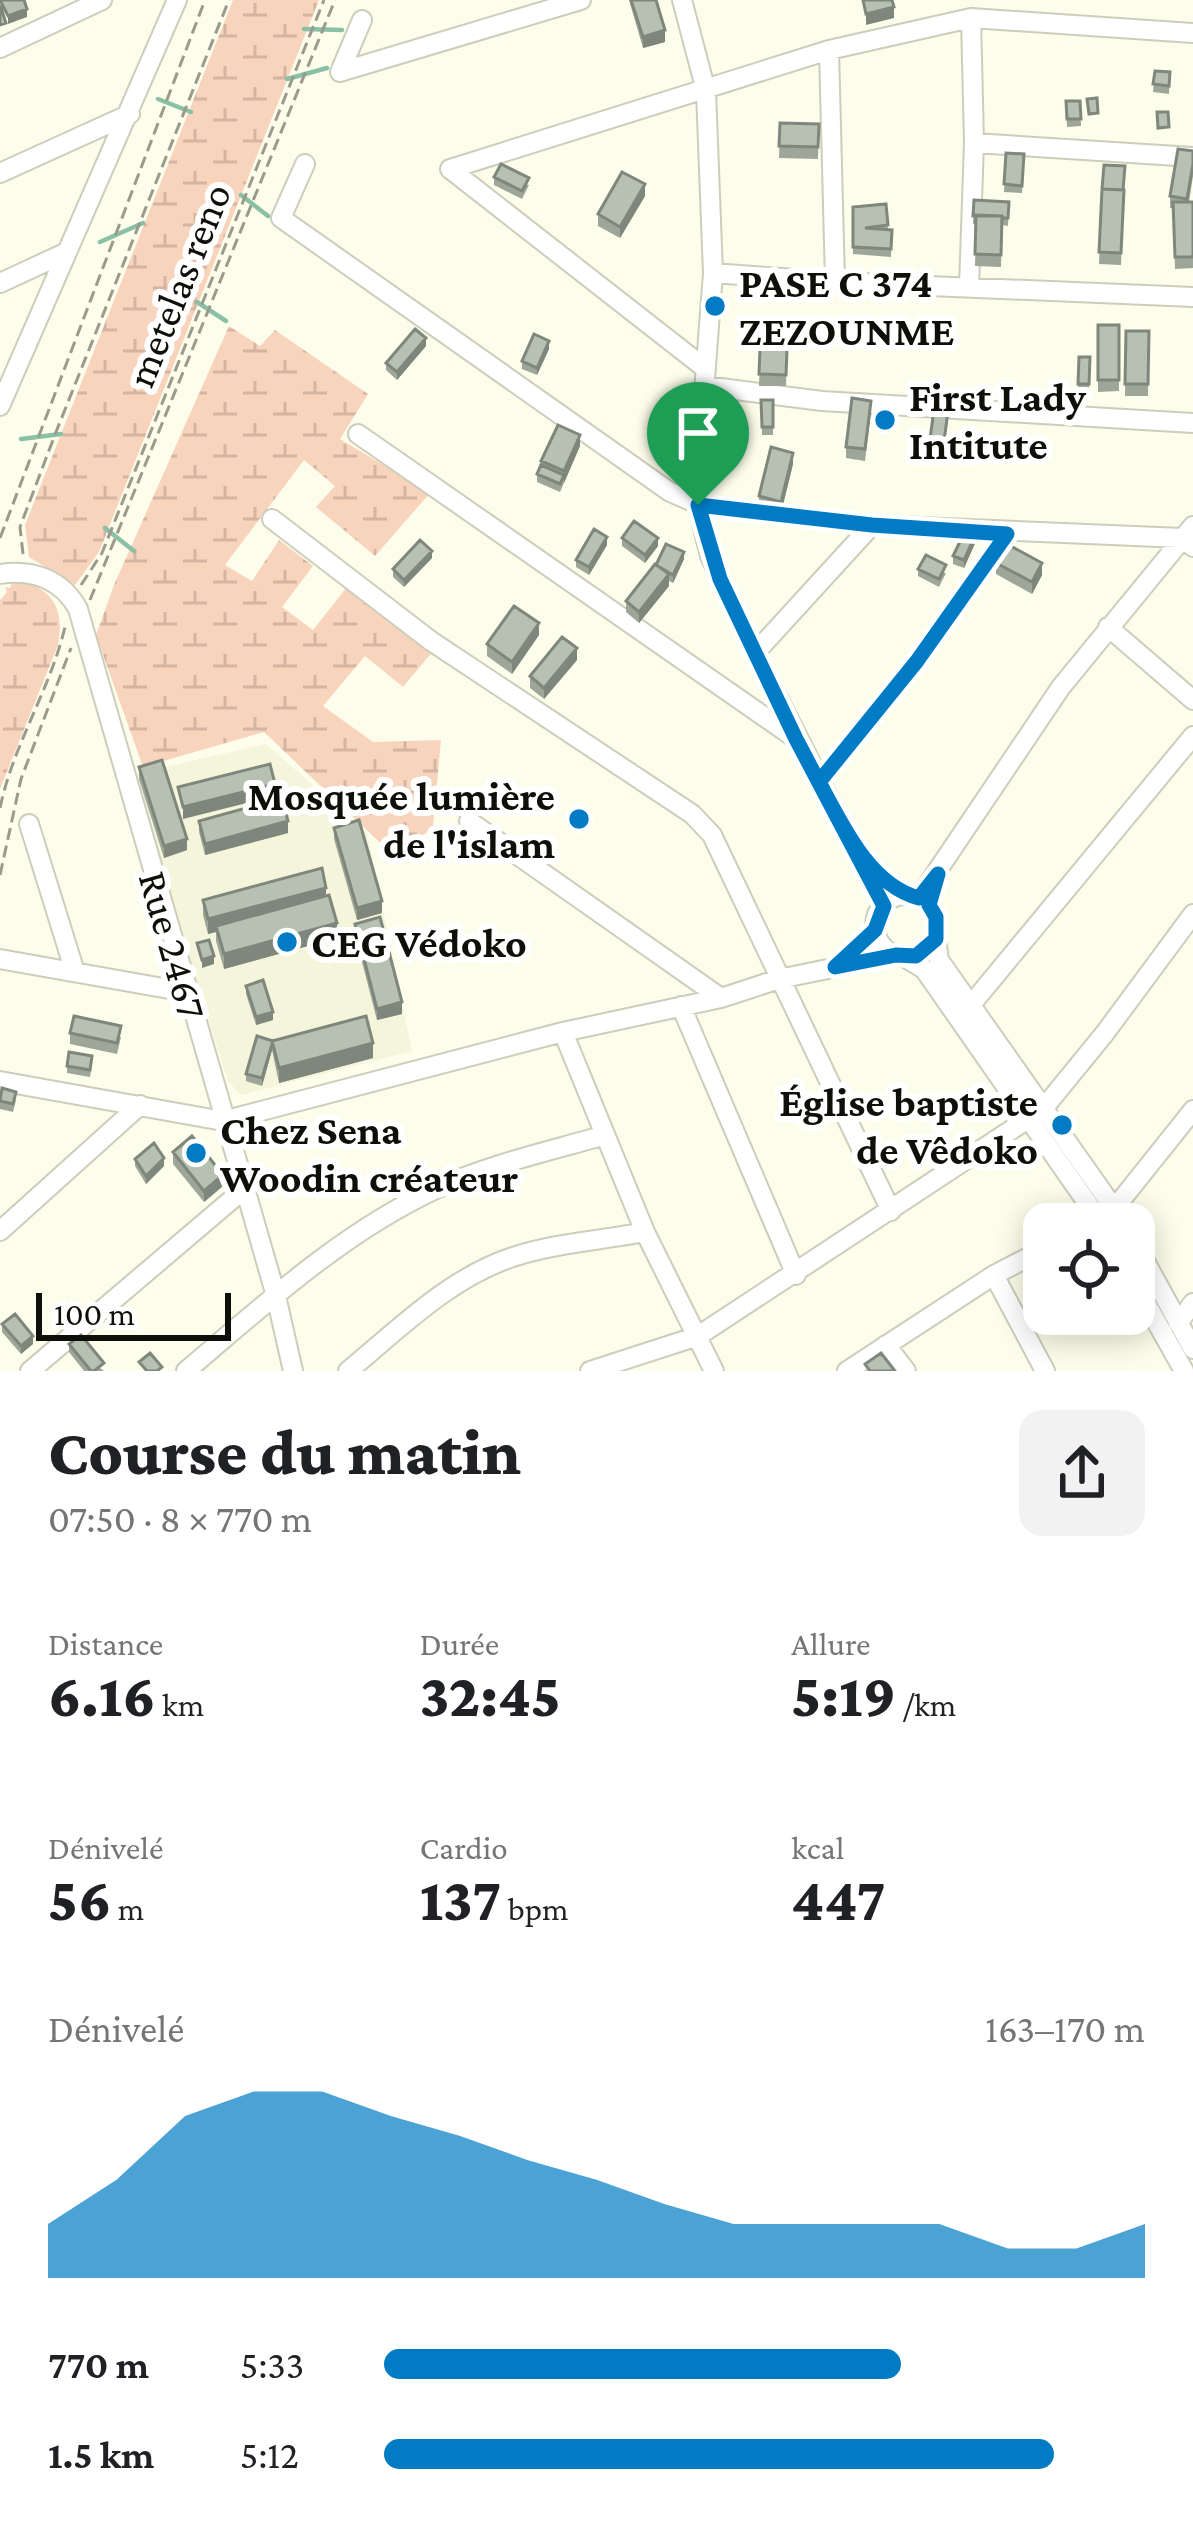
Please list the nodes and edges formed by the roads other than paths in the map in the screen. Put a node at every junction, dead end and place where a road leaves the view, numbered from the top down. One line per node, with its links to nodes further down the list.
1 (102, 0): 8 (street)
2 (177, 0): 11 (street)
3 (581, 0): 6 (street)
4 (682, 0): 10 (street)
5 (971, 18): 7 (street); 9 (street); 12 (street)
6 (362, 20)
7 (1193, 33)
8 (0, 48)
9 (829, 50): 10 (street); 18 (street)
10 (706, 91): 17 (street); 22 (street)
11 (130, 114): 15 (street); 16 (street)
12 (974, 143): 13 (street); 20 (street)
13 (1193, 157)
14 (305, 164): 26 (street)
15 (0, 173)
16 (67, 252): 19 (street); 23 (street)
17 (712, 272): 18 (street); 22 (street)
18 (835, 282): 20 (street)
19 (0, 284)
20 (968, 287): 21 (street)
21 (1193, 297)
22 (705, 378): 24 (street); 26 (street)
23 (0, 406)
24 (1193, 423)
25 (358, 434): 36 (street)
26 (698, 505): 28 (street); 33 (street)
27 (272, 519): 50 (street)
28 (872, 525): 29 (street); 33 (street)
29 (1007, 534): 30 (street); 37 (street)
30 (1190, 537): 32 (street)
31 (0, 574): 51 (street, Rue 2467)
32 (1108, 628): 34 (street); 41 (street)
33 (755, 653): 36 (street)
34 (1193, 700)
35 (1193, 736): 54 (street)
36 (796, 739): 37 (street)
37 (819, 782): 40 (street)
38 (470, 821): 52 (street)
39 (28, 824): 49 (street)
40 (855, 848): 41 (street); 42 (street)
41 (916, 900): 42 (street); 45 (street)
42 (884, 906): 44 (street)
43 (1193, 914): 59 (street)
44 (875, 930): 46 (street); 48 (street)
45 (936, 939): 46 (street); 54 (street)
46 (900, 956): 48 (street); 59 (street)
47 (0, 959): 49 (street)
48 (835, 967): 50 (street)
49 (75, 972): 51 (street)
50 (779, 979): 52 (street); 65 (street)
51 (186, 992): 60 (street, Rue 2467)
52 (721, 998): 53 (street)
53 (681, 1006): 55 (street); 69 (street)
54 (970, 1006): 59 (street)
55 (563, 1032): 60 (street); 61 (street)
56 (0, 1081): 57 (street)
57 (140, 1105): 60 (street); 66 (street)
58 (1193, 1110): 64 (street)
59 (1035, 1114): 63 (street); 65 (street)
60 (224, 1120): 62 (street, Rue 2467)
61 (605, 1135): 67 (street); 72 (street)
62 (243, 1190): 72 (street, Rue 2467); 79 (street)
63 (1095, 1203)
64 (1120, 1203)
65 (891, 1211): 69 (street)
66 (0, 1231)
67 (645, 1232): 76 (street); 82 (street)
68 (1023, 1260): 70 (street)
69 (796, 1274): 76 (street)
70 (994, 1275): 77 (street); 87 (street)
71 (1155, 1280): 75 (street)
72 (276, 1296): 80 (street); 81 (street, Rue 2467)
73 (1193, 1303): 75 (street)
74 (1155, 1319): 88 (street)
75 (1178, 1323): 78 (street)
76 (698, 1336): 83 (street); 84 (street)
77 (886, 1346): 85 (street); 86 (street)
78 (1193, 1349)
79 (30, 1371)
80 (186, 1371)
81 (293, 1371)
82 (348, 1371)
83 (590, 1371)
84 (714, 1371)
85 (847, 1371)
86 (906, 1371)
87 (1045, 1371)
88 (1184, 1371)

